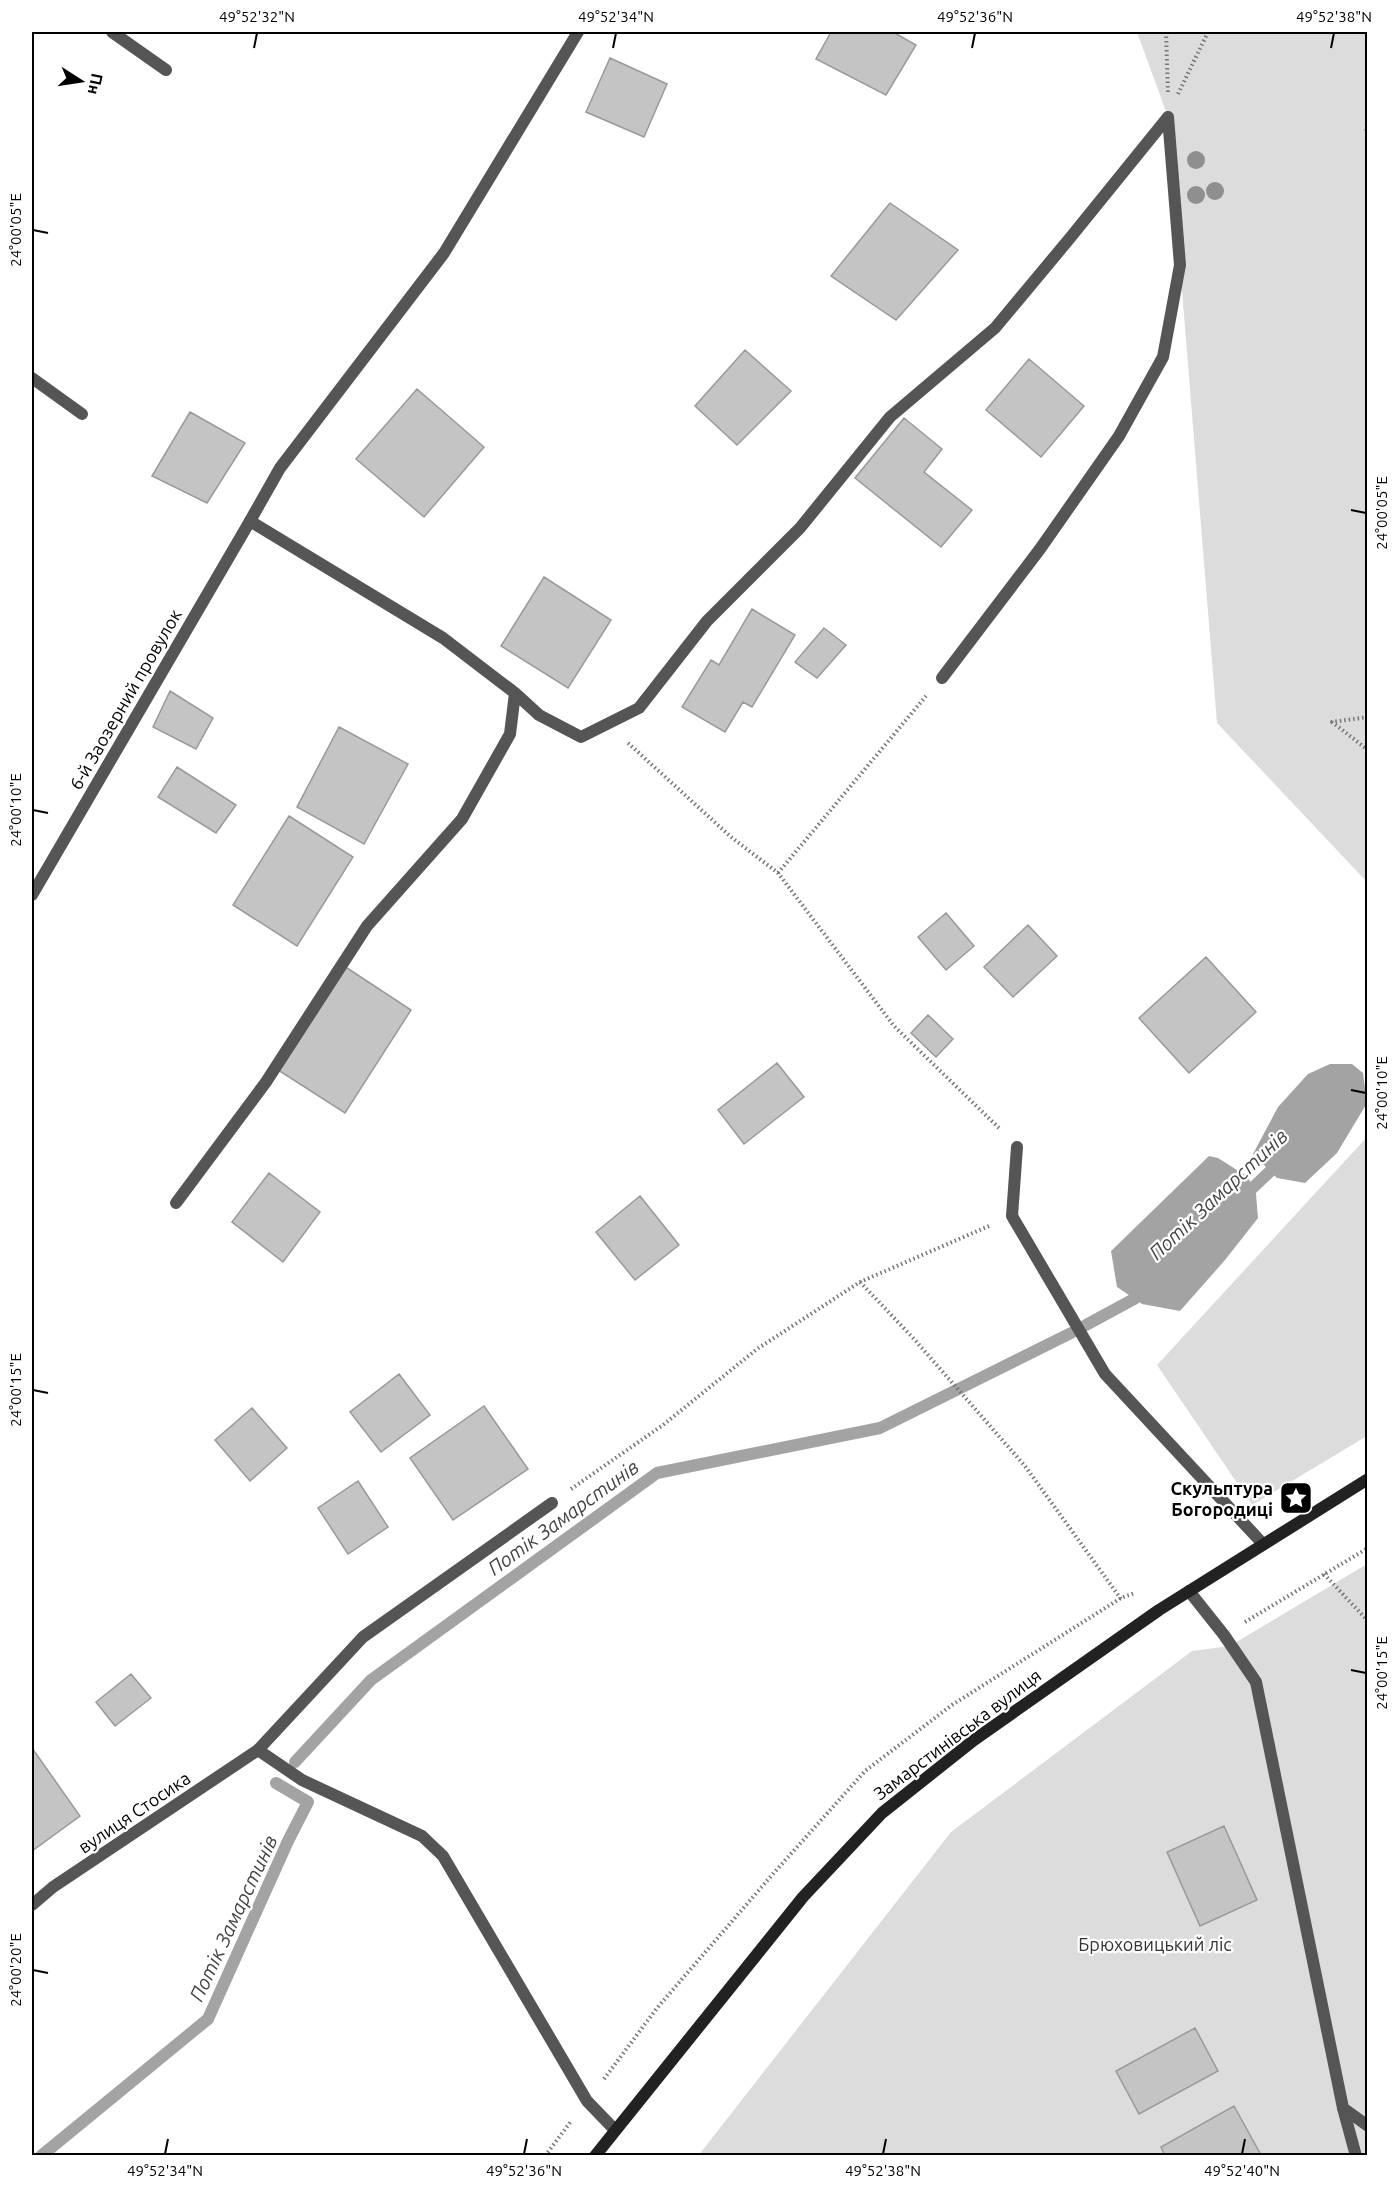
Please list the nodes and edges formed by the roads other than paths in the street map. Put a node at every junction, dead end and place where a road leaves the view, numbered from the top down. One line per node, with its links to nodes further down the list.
1 (112, 32): 3 (street)
2 (578, 32): 6 (street, 6-й Заозерний провулок)
3 (166, 70)
4 (32, 378): 5 (street)
5 (82, 414)
6 (250, 521): 8 (street); 9 (street, 6-й Заозерний провулок)
7 (942, 678): 8 (street)
8 (515, 693): 11 (street)
9 (32, 895)
10 (1017, 1147): 14 (street)
11 (176, 1203)
12 (1368, 1479): 14 (main road, Замарстинівська вулиця)
13 (552, 1503): 16 (street, вулиця Стосика)
14 (1263, 1544): 15 (main road, Замарстинівська вулиця)
15 (1189, 1591): 18 (street); 20 (main road, Замарстинівська вулиця)
16 (258, 1750): 17 (street, вулиця Стосика); 20 (street)
17 (32, 1905)
18 (1343, 2108): 19 (street); 22 (street)
19 (1368, 2126)
20 (615, 2130): 21 (main road, Замарстинівська вулиця)
21 (595, 2156)
22 (1356, 2156)

